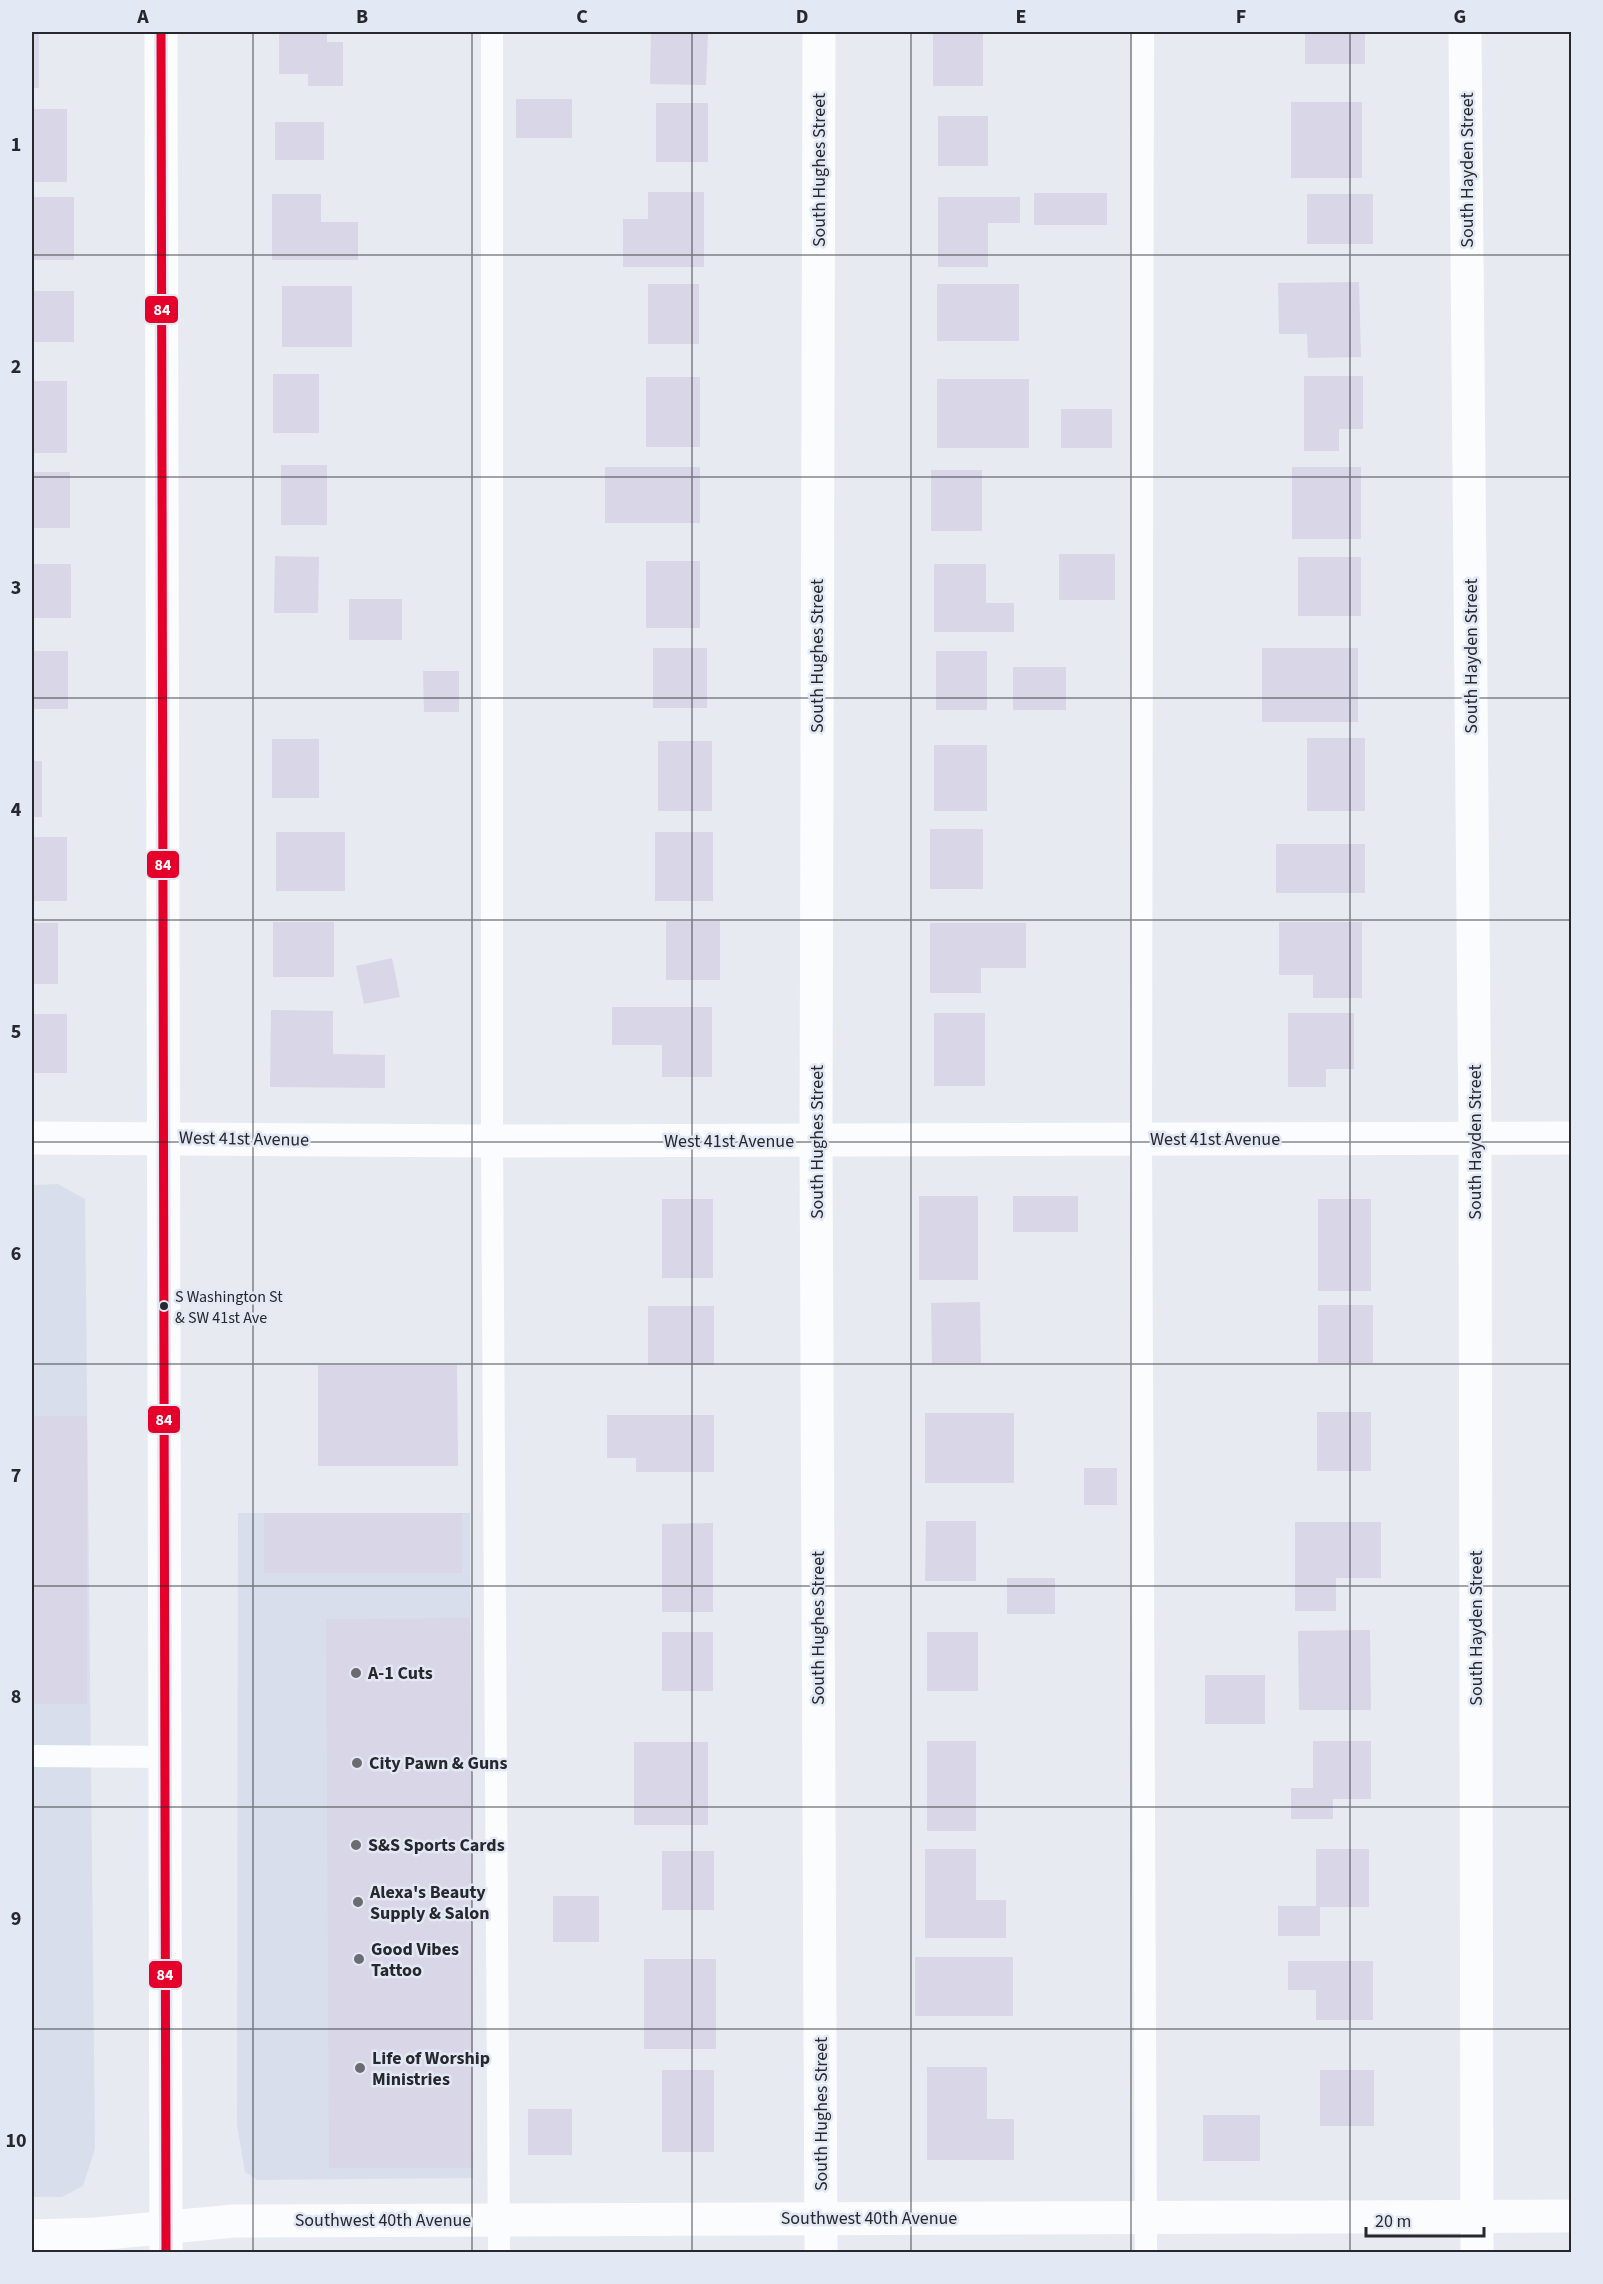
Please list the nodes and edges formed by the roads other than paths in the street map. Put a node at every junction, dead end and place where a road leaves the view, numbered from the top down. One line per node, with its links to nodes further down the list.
1 (161, 32): 7 (street)
2 (492, 32): 11 (lane)
3 (819, 32): 12 (street, South Hughes Street)
4 (1143, 32): 9 (lane)
5 (1466, 32): 10 (street, South Hayden Street)
6 (32, 1138): 7 (street, West 41st Avenue)
7 (164, 1138): 11 (street, West 41st Avenue); 14 (street)
8 (1572, 1138): 10 (street, West 41st Avenue)
9 (1141, 1139): 10 (street, West 41st Avenue); 12 (street, West 41st Avenue); 17 (lane)
10 (1475, 1139): 15 (street, South Hayden Street)
11 (492, 1141): 12 (street, West 41st Avenue); 19 (lane)
12 (816, 1141): 18 (street, South Hughes Street)
13 (32, 1756): 14 (lane)
14 (165, 1757): 21 (street)
15 (1477, 2216): 16 (street, Southwest 40th Avenue); 17 (street, Southwest 40th Avenue); 25 (street, South Hayden Street)
16 (1572, 2216)
17 (1146, 2217): 18 (street, Southwest 40th Avenue); 24 (lane)
18 (821, 2218): 19 (street, Southwest 40th Avenue); 23 (street, South Hughes Street)
19 (499, 2220): 21 (street, Southwest 40th Avenue); 22 (lane)
20 (32, 2236): 21 (street, Southwest 40th Avenue)
21 (166, 2240)
22 (499, 2253)
23 (821, 2253)
24 (1146, 2253)
25 (1477, 2253)

